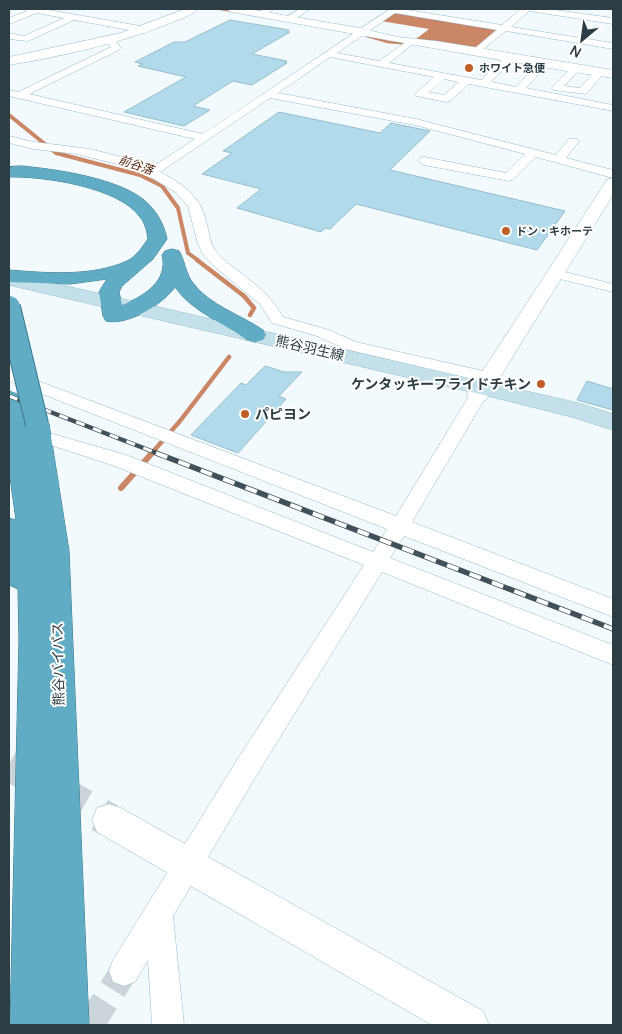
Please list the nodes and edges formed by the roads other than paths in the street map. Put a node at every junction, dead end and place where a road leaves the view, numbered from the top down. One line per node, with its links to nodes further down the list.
1 (35, 9): 10 (street); 12 (street)
2 (193, 9): 15 (street)
3 (231, 9): 9 (street)
4 (306, 9): 11 (street)
5 (373, 9): 8 (street)
6 (526, 9): 14 (street)
7 (532, 9): 13 (street)
8 (393, 10): 14 (street); 16 (street)
9 (265, 11): 11 (street)
10 (73, 17): 15 (street); 17 (street)
11 (289, 19): 16 (street)
12 (9, 21)
13 (613, 21)
14 (503, 28): 20 (street); 21 (street)
15 (146, 30): 18 (street)
16 (360, 31): 19 (street); 22 (street)
17 (9, 36)
18 (111, 40): 24 (street); 35 (street)
19 (410, 42): 21 (street); 26 (street)
20 (613, 46)
21 (477, 51): 23 (street)
22 (328, 54): 26 (street); 36 (street)
23 (510, 57): 25 (street); 32 (street)
24 (9, 60)
25 (544, 63): 27 (street); 33 (street)
26 (381, 64): 30 (street)
27 (576, 68): 28 (street); 28 (street)
28 (600, 72): 29 (street)
29 (613, 74)
30 (442, 75): 31 (street); 31 (street)
31 (467, 80): 32 (street)
32 (484, 83): 33 (street)
33 (519, 90): 37 (street)
34 (9, 93): 35 (street)
35 (20, 95): 38 (street)
36 (269, 95): 38 (street); 41 (street)
37 (613, 108)
38 (205, 138): 46 (street)
39 (9, 139): 46 (street)
40 (573, 141): 43 (street)
41 (532, 154): 43 (street); 44 (street)
42 (9, 157): 50 (highway)
43 (558, 160): 47 (street)
44 (424, 161)
45 (9, 172): 49 (highway)
46 (151, 173): 59 (street)
47 (613, 174)
48 (613, 183): 51 (street)
49 (135, 265): 52 (highway); 56 (highway)
50 (174, 265): 56 (highway); 57 (highway)
51 (557, 274): 53 (street); 59 (street)
52 (9, 278): 56 (main road, 熊谷羽生線)
53 (613, 288)
54 (9, 291): 56 (main road, 熊谷羽生線)
55 (9, 307): 60 (highway, 熊谷バイパス, bridge)
56 (120, 309): 57 (main road, 熊谷羽生線); 59 (main road, 熊谷羽生線)
57 (255, 335): 59 (main road, 熊谷羽生線)
58 (9, 376): 62 (street)
59 (484, 387): 61 (main road, 熊谷羽生線); 62 (street)
60 (28, 419): 64 (street); 66 (highway, 熊谷バイパス); 73 (highway, 熊谷バイパス)
61 (612, 422)
62 (400, 526): 64 (street); 65 (street)
63 (9, 528): 66 (highway)
64 (378, 561): 67 (street); 69 (street)
65 (613, 608)
66 (35, 640): 72 (highway, 熊谷バイパス)
67 (613, 655)
68 (108, 820): 69 (street)
69 (187, 865): 70 (street); 75 (street)
70 (159, 916): 71 (street); 74 (street)
71 (124, 971)
72 (32, 1025)
73 (67, 1025)
74 (168, 1025)
75 (469, 1025)

